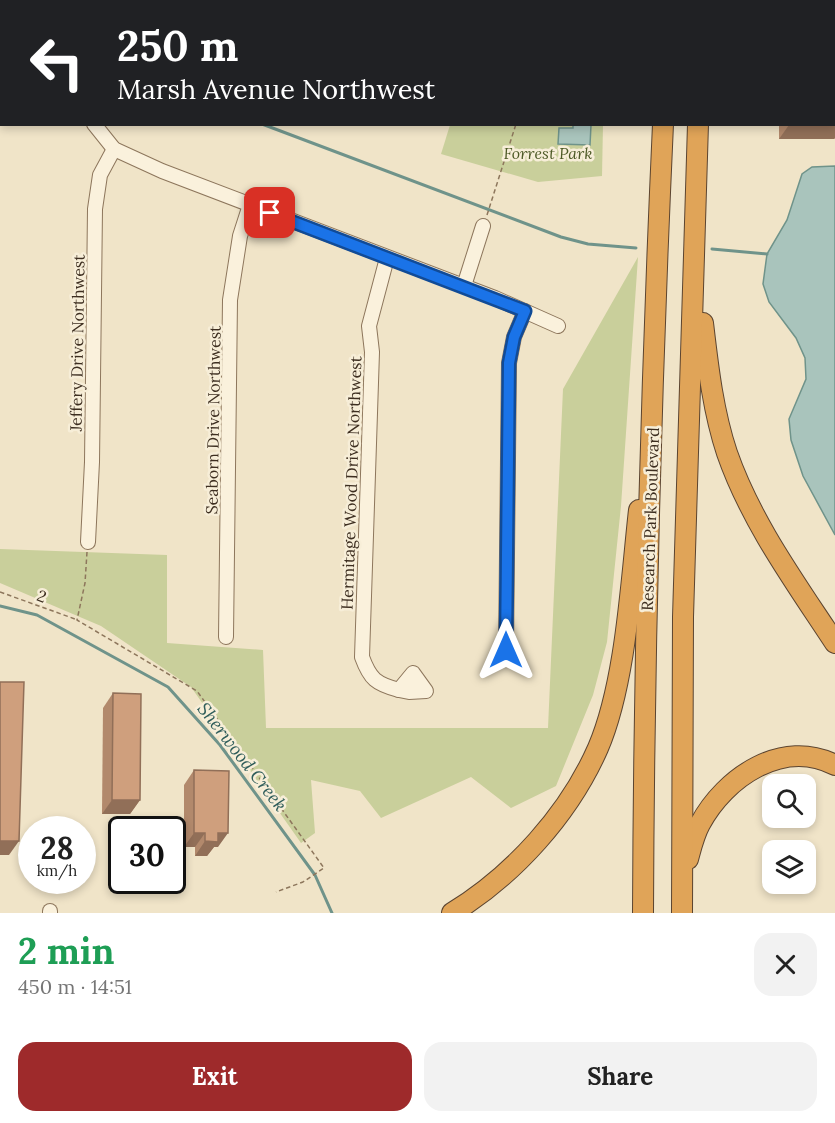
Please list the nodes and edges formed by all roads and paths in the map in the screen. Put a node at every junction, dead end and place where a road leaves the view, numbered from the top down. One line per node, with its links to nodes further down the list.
1 (96, 126): 5 (street)
2 (515, 126): 7 (path)
3 (663, 126): 13 (highway, Research Park Boulevard)
4 (698, 126): 9 (highway)
5 (114, 149): 6 (street); 14 (street, Jeffery Drive Northwest)
6 (250, 205): 8 (street); 17 (street, Seaborn Drive Northwest)
7 (485, 221): 10 (street)
8 (387, 258): 10 (street); 20 (street, Hermitage Wood Drive Northwest)
9 (695, 266): 18 (highway); 22 (highway)
10 (464, 286): 11 (street)
11 (525, 311): 12 (street); 19 (street)
12 (558, 326)
13 (654, 376): 24 (highway); 25 (highway, Research Park Boulevard)
14 (88, 542): 16 (path)
15 (0, 592): 16 (path, 2)
16 (77, 620): 23 (path, 2)
17 (226, 637)
18 (835, 642)
19 (506, 650)
20 (399, 690)
21 (835, 765): 22 (highway)
22 (682, 876): 26 (highway)
23 (276, 892)
24 (452, 913)
25 (643, 913)
26 (681, 913)

